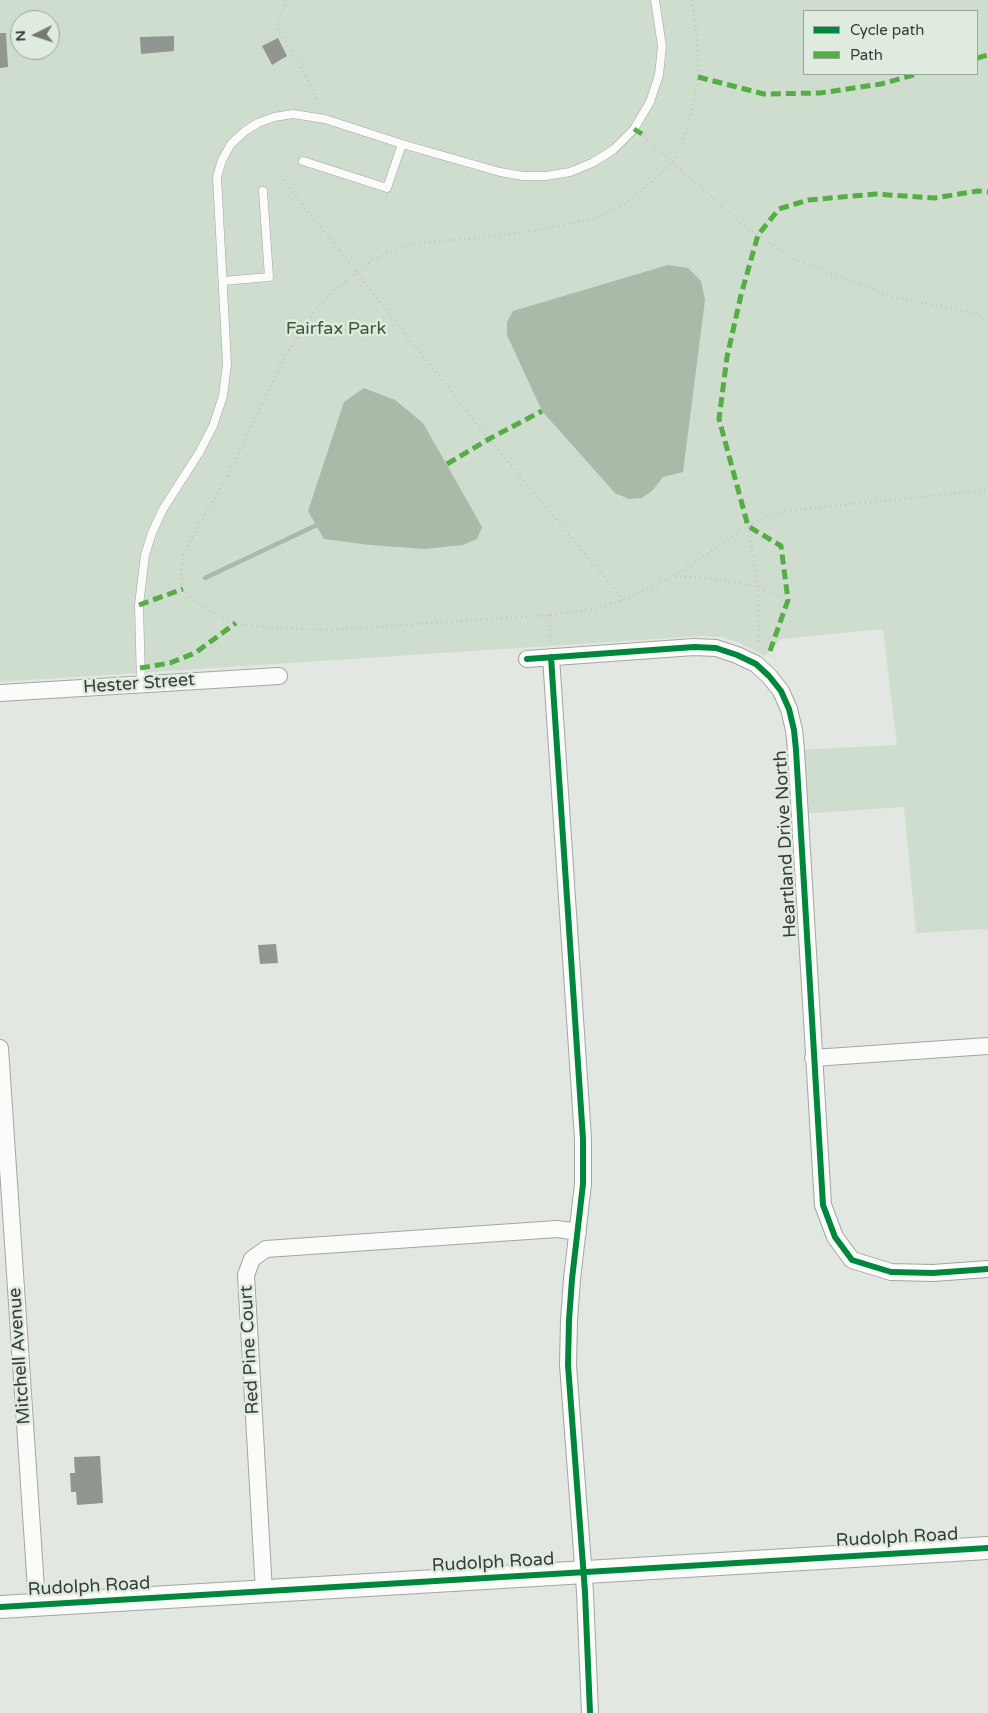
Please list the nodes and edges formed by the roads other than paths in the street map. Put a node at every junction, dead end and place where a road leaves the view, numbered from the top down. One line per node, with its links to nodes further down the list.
1 (655, 0): 2 (lane)
2 (402, 144): 3 (lane); 5 (lane)
3 (303, 161)
4 (263, 191): 5 (lane)
5 (223, 281): 9 (lane)
6 (551, 657): 7 (street, Heartland Drive North); 13 (street, Heartland Drive North); 14 (street)
7 (526, 659)
8 (279, 676): 9 (street, Hester Street)
9 (141, 683): 10 (street, Hester Street)
10 (0, 693)
11 (988, 1046): 13 (street)
12 (0, 1048): 19 (street, Mitchell Avenue)
13 (813, 1058): 15 (street, Heartland Drive North)
14 (578, 1232): 17 (street); 18 (street, Red Pine Court)
15 (988, 1269)
16 (988, 1548): 17 (street, Rudolph Road)
17 (583, 1572): 18 (street, Rudolph Road); 21 (street)
18 (264, 1592): 19 (street, Rudolph Road)
19 (37, 1604): 20 (street, Rudolph Road)
20 (0, 1607)
21 (590, 1713)

